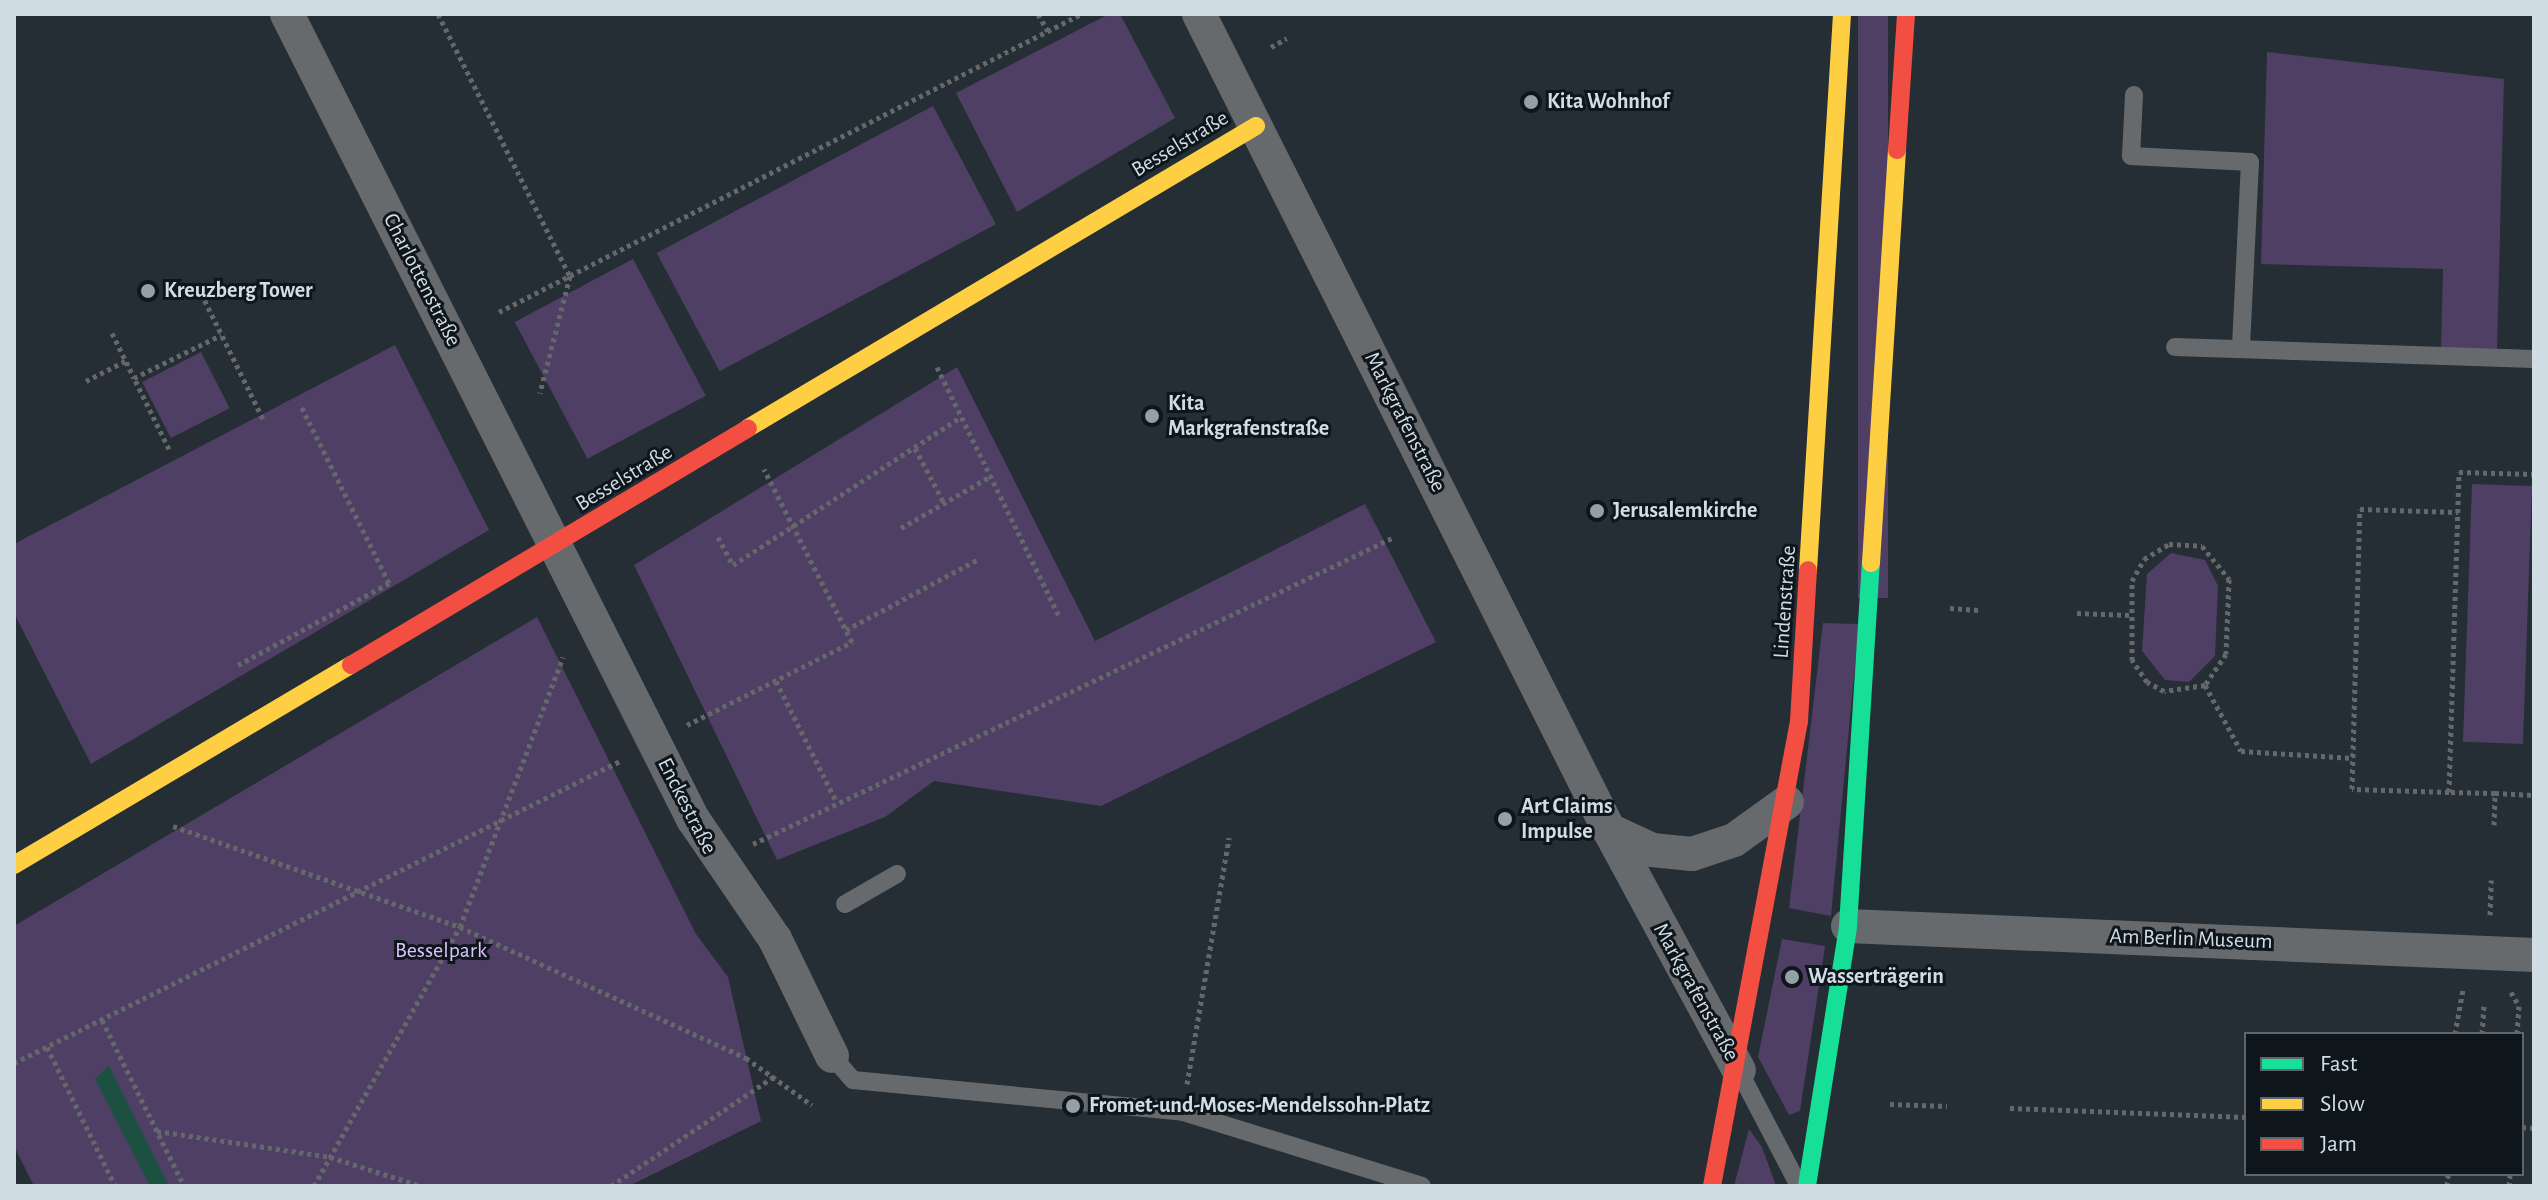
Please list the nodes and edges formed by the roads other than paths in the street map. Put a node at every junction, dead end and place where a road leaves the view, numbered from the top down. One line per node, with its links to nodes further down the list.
1 (287, 14): 10 (street, Charlottenstraße)
2 (1199, 14): 6 (street, Markgrafenstraße)
3 (1842, 14): 11 (main road, Lindenstraße)
4 (1906, 14): 16 (main road)
5 (2134, 95): 8 (lane)
6 (1256, 126): 10 (main road, Besselstraße); 12 (street, Markgrafenstraße)
7 (2175, 347): 8 (lane)
8 (2241, 349): 9 (lane)
9 (2534, 359)
10 (558, 546): 13 (main road, Besselstraße); 18 (street, Enckestraße)
11 (1787, 802): 12 (street); 19 (main road, Lindenstraße)
12 (1609, 830): 19 (street, Markgrafenstraße)
13 (14, 865)
14 (897, 874): 15 (lane)
15 (845, 904)
16 (1848, 926): 17 (street, Am Berlin Museum); 23 (main road)
17 (2534, 955)
18 (832, 1056): 20 (lane)
19 (1739, 1070): 21 (main road, Lindenstraße); 22 (lane)
20 (1422, 1186)
21 (1712, 1186)
22 (1799, 1186)
23 (1807, 1186)

